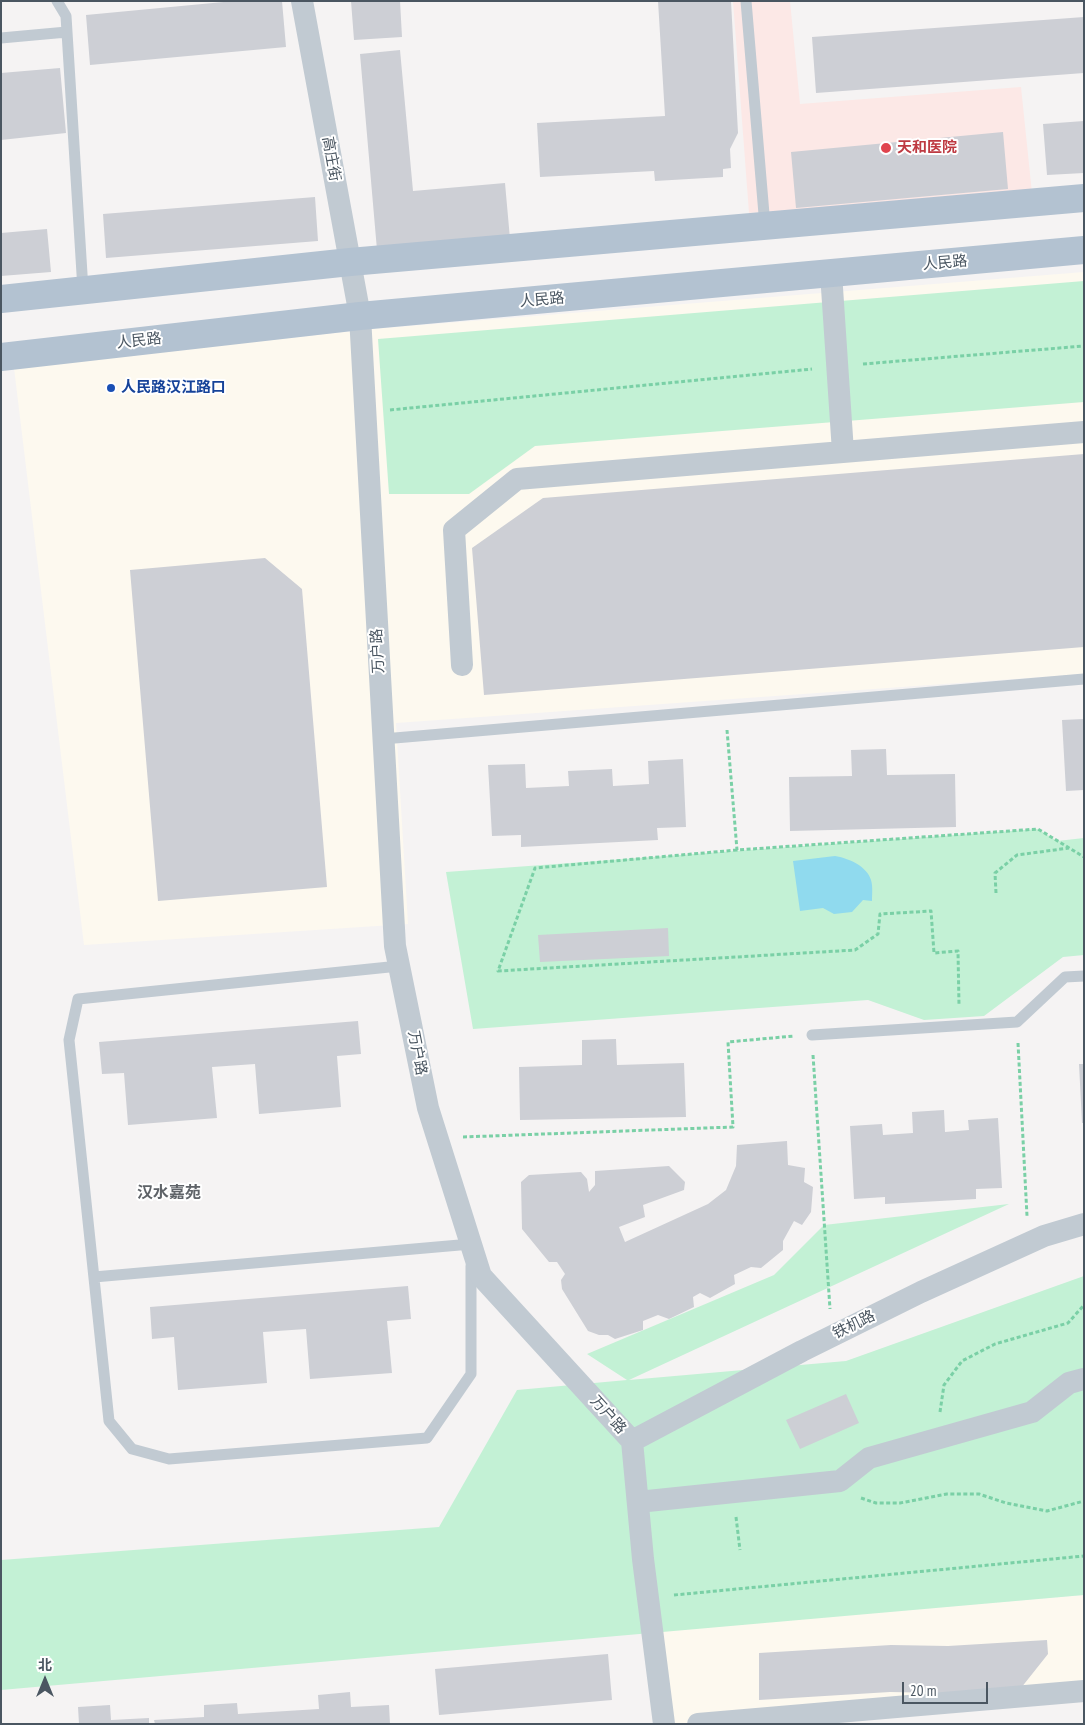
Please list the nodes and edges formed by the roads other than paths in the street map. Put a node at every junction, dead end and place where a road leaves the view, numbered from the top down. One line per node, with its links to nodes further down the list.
1 (57, 1): 4 (lane)
2 (302, 1): 9 (street, 高庄街)
3 (746, 1): 7 (lane)
4 (67, 32): 5 (lane); 11 (lane)
5 (1, 38)
6 (1084, 198): 7 (main road)
7 (766, 226): 9 (main road)
8 (1084, 250): 10 (main road, 人民路)
9 (350, 262): 11 (main road); 13 (street, 高庄街)
10 (831, 273): 13 (main road, 人民路); 16 (street)
11 (83, 290): 12 (main road)
12 (1, 299)
13 (360, 316): 14 (main road, 人民路); 19 (street, 万户路)
14 (1, 357)
15 (1084, 432): 16 (street)
16 (843, 452): 17 (street)
17 (462, 665)
18 (1084, 679): 19 (lane)
19 (383, 739): 20 (street, 万户路)
20 (399, 966): 24 (street, 万户路); 25 (lane)
21 (1084, 976): 22 (lane)
22 (812, 1035)
23 (1084, 1224): 27 (street, 铁机路)
24 (471, 1244): 25 (lane); 25 (lane); 27 (street, 万户路)
25 (94, 1277)
26 (1084, 1379): 28 (street)
27 (632, 1441): 28 (street, 万户路)
28 (638, 1502): 30 (street, 万户路)
29 (1084, 1691): 31 (street)
30 (664, 1724)
31 (698, 1724)

